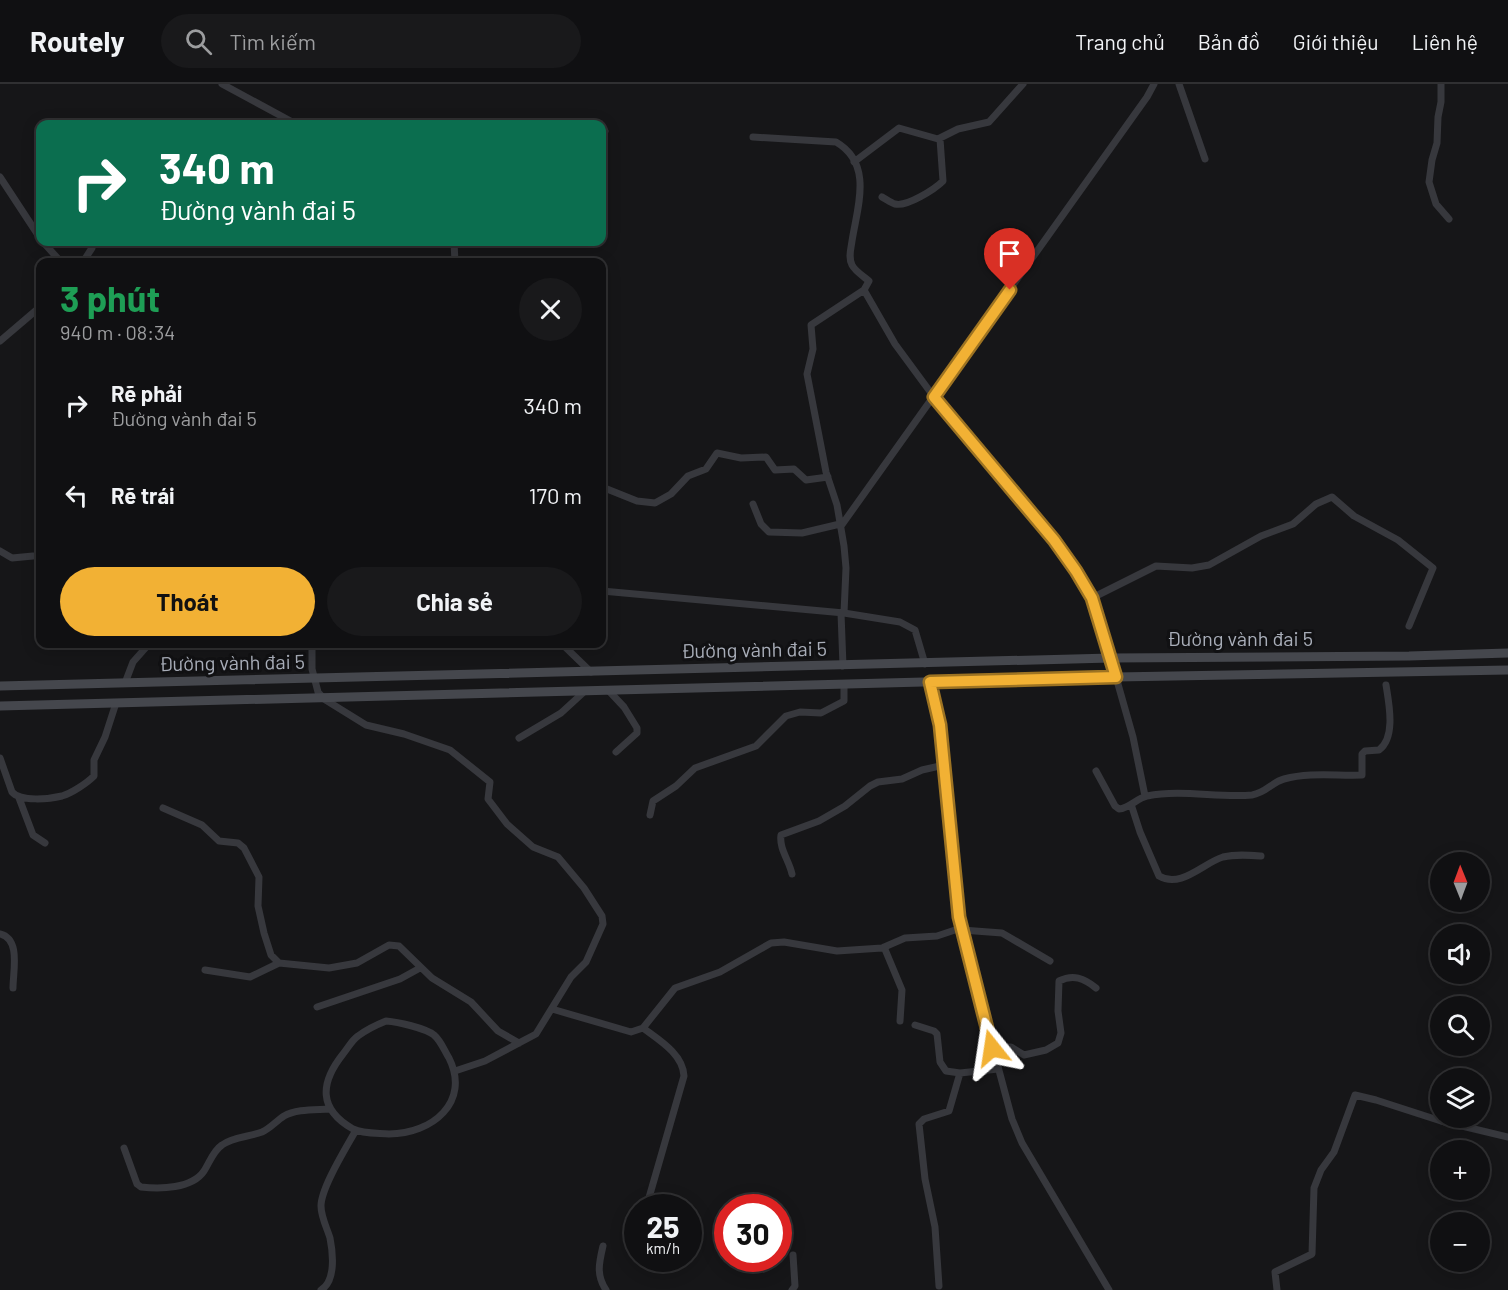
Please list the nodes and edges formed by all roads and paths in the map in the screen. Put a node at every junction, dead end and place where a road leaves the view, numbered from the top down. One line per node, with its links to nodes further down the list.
1 (222, 84): 6 (street)
2 (1023, 84): 8 (street)
3 (1154, 84): 20 (street)
4 (1179, 84): 9 (street)
5 (1441, 84): 13 (street)
6 (290, 120)
7 (753, 137): 10 (street)
8 (940, 139): 10 (street); 12 (street)
9 (1205, 159)
10 (854, 162): 17 (street)
11 (0, 177): 14 (street)
12 (882, 197)
13 (1449, 219)
14 (36, 231)
15 (47, 246): 16 (street)
16 (58, 258)
17 (864, 290): 20 (street); 21 (street)
18 (36, 310): 19 (street)
19 (0, 341)
20 (934, 397): 24 (street); 28 (street)
21 (828, 477): 22 (street); 24 (street)
22 (606, 489)
23 (753, 504): 24 (street)
24 (840, 525): 29 (street)
25 (0, 551): 26 (street)
26 (33, 556)
27 (606, 591): 29 (street)
28 (1092, 598): 30 (street); 36 (street)
29 (843, 613): 37 (street); 38 (street)
30 (1409, 626)
31 (145, 648): 45 (street)
32 (312, 648): 43 (street)
33 (566, 648): 40 (street)
34 (1508, 653): 35 (main road, Đường vành đai 5)
35 (1409, 656): 36 (main road, Đường vành đai 5); 41 (main road)
36 (1111, 658): 37 (main road, Đường vành đai 5); 42 (street)
37 (925, 664): 38 (main road, Đường vành đai 5)
38 (843, 666): 40 (main road, Đường vành đai 5)
39 (1508, 670): 41 (main road, Đường vành đai 5)
40 (591, 672): 43 (main road, Đường vành đai 5)
41 (1408, 672): 42 (main road, Đường vành đai 5)
42 (1116, 677): 44 (main road, Đường vành đai 5); 59 (street)
43 (315, 679): 45 (main road, Đường vành đai 5); 51 (street)
44 (930, 682): 46 (main road, Đường vành đai 5); 57 (street)
45 (125, 683): 48 (main road, Đường vành đai 5)
46 (844, 685): 50 (main road, Đường vành đai 5); 63 (street)
47 (1386, 685): 59 (street)
48 (0, 686)
49 (585, 691): 50 (main road, Đường vành đai 5); 51 (main road, Đường vành đai 5); 54 (street)
50 (609, 691): 55 (street)
51 (322, 698): 52 (main road, Đường vành đai 5); 77 (street)
52 (116, 703): 53 (main road, Đường vành đai 5); 60 (street)
53 (0, 706)
54 (519, 738)
55 (616, 752)
56 (0, 758): 60 (street)
57 (944, 765): 66 (street); 67 (street)
58 (1096, 771): 61 (street)
59 (1145, 796): 61 (street)
60 (19, 798): 64 (street)
61 (1131, 804): 65 (street)
62 (163, 808): 71 (street)
63 (650, 816)
64 (45, 843)
65 (1261, 856)
66 (792, 874)
67 (962, 929): 69 (street); 70 (street); 82 (street)
68 (0, 934): 74 (street)
69 (884, 947): 78 (street); 80 (street)
70 (1050, 961)
71 (279, 963): 72 (street); 73 (street)
72 (420, 968): 76 (street); 81 (street)
73 (205, 970)
74 (13, 988)
75 (1096, 988): 82 (street)
76 (317, 1007)
77 (552, 1009): 80 (street); 81 (street)
78 (900, 1021)
79 (915, 1025): 85 (street)
80 (643, 1028): 90 (street)
81 (519, 1043): 84 (street)
82 (992, 1048): 83 (street)
83 (998, 1069): 85 (street); 97 (street)
84 (455, 1071): 86 (street); 87 (street)
85 (960, 1073): 93 (street)
86 (329, 1109): 87 (street); 89 (street)
87 (356, 1130): 94 (street)
88 (1508, 1137): 98 (street)
89 (124, 1148)
90 (650, 1194)
91 (603, 1246): 95 (street)
92 (793, 1255): 96 (street)
93 (939, 1287)
94 (321, 1290)
95 (606, 1290)
96 (792, 1290)
97 (1109, 1290)
98 (1277, 1290)

